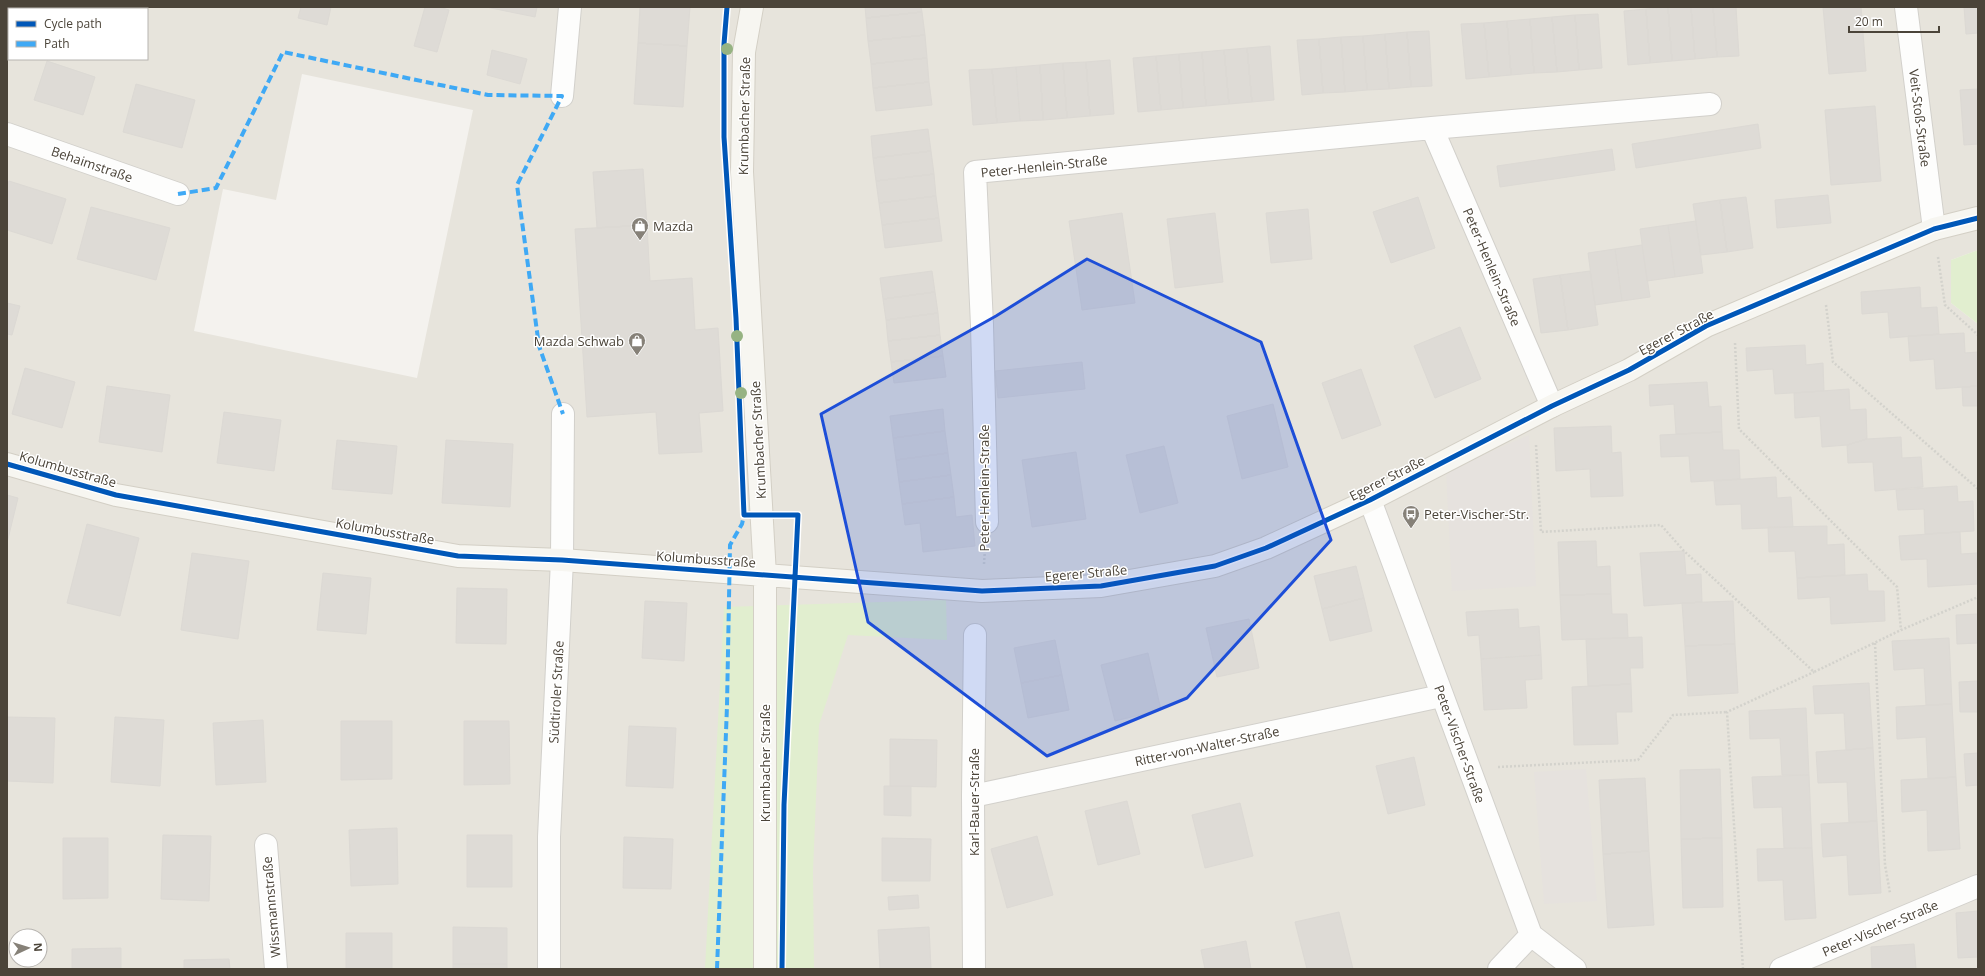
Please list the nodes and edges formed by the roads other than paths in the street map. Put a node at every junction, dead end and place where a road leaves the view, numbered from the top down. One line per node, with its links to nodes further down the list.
1 (570, 7): 4 (street)
2 (752, 7): 17 (street, Krumbacher Straße)
3 (1906, 7): 10 (street, Veit-Stoß-Straße)
4 (562, 96)
5 (1710, 104): 6 (street, Peter-Henlein-Straße)
6 (1432, 128): 11 (street, Peter-Henlein-Straße); 15 (street, Peter-Henlein-Straße)
7 (7, 134): 8 (street, Behaimstraße)
8 (178, 194)
9 (1978, 218): 10 (street, Egerer Straße)
10 (1934, 229): 11 (street, Egerer Straße)
11 (1543, 410): 14 (street, Egerer Straße)
12 (563, 414): 16 (street, Südtiroler Straße)
13 (7, 464): 16 (street, Kolumbusstraße)
14 (1370, 500): 17 (street, Egerer Straße); 19 (street, Peter-Vischer-Straße)
15 (987, 522)
16 (562, 560): 17 (street, Kolumbusstraße); 25 (street, Südtiroler Straße)
17 (765, 575): 26 (street, Krumbacher Straße)
18 (975, 635): 20 (street, Karl-Bauer-Straße)
19 (1441, 696): 20 (street, Ritter-von-Walter-Straße); 23 (street, Peter-Vischer-Straße)
20 (973, 796): 27 (street, Karl-Bauer-Straße)
21 (266, 845): 24 (street, Wissmannstraße)
22 (1978, 886): 30 (street, Peter-Vischer-Straße)
23 (1531, 935): 28 (street); 29 (street)
24 (276, 969)
25 (548, 969)
26 (765, 969)
27 (974, 969)
28 (1499, 969)
29 (1575, 969)
30 (1781, 969)

